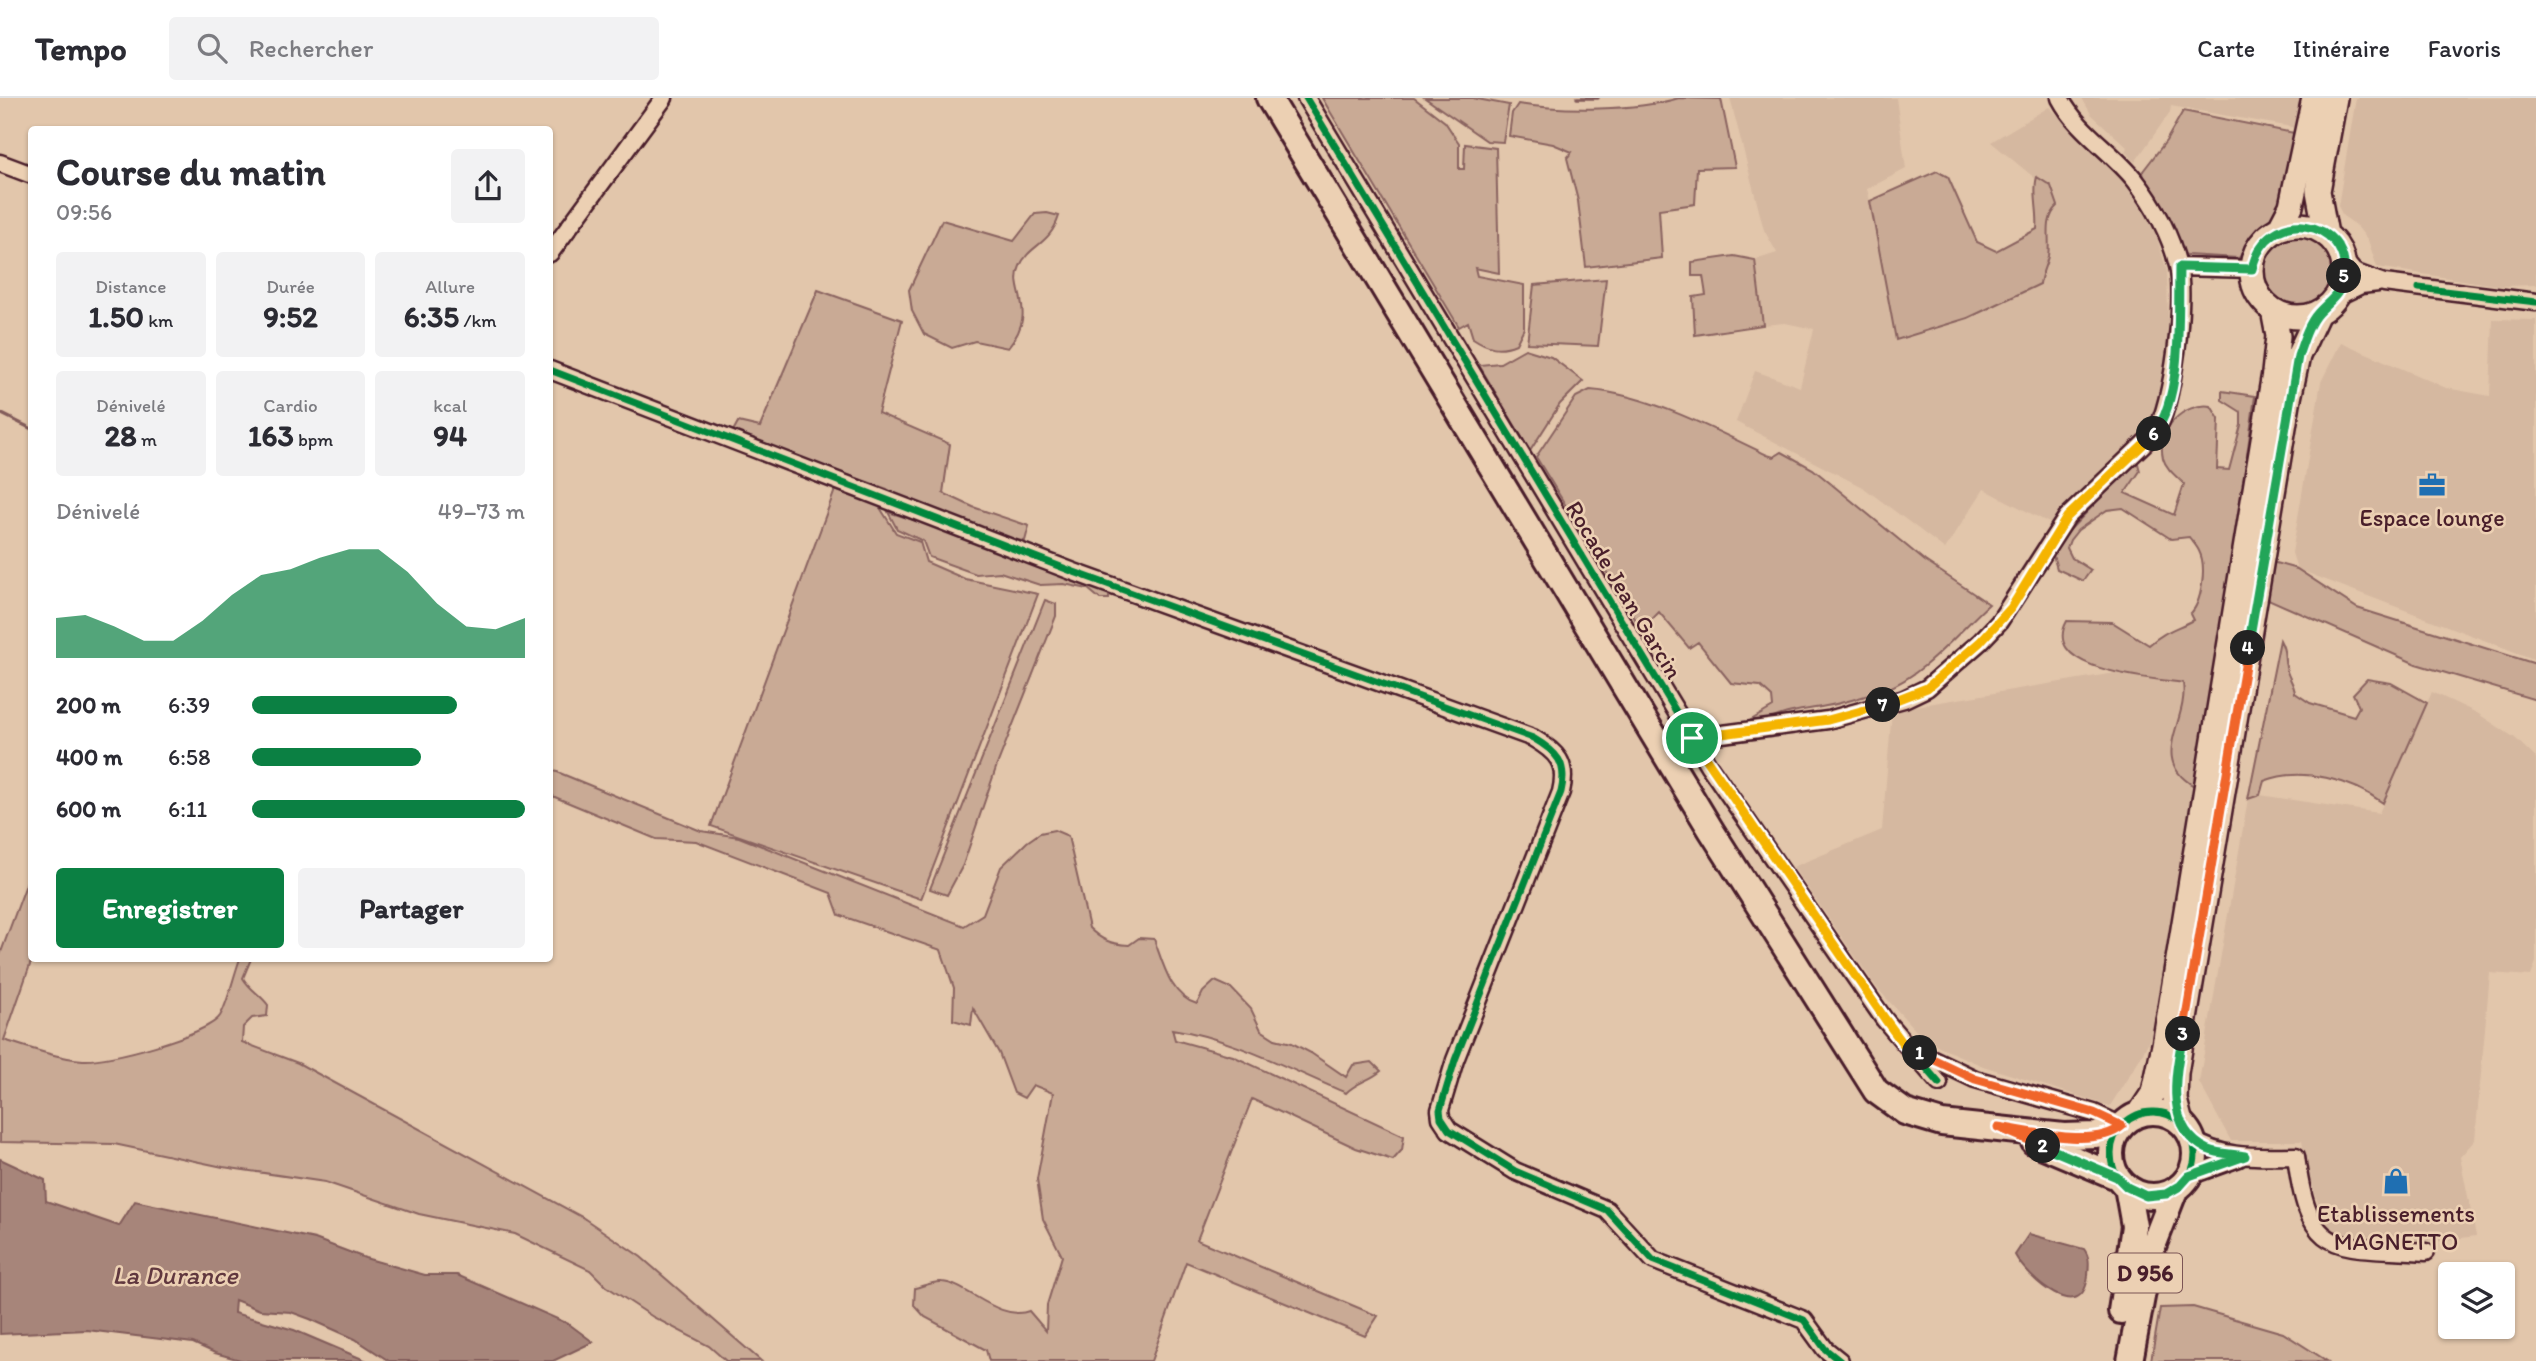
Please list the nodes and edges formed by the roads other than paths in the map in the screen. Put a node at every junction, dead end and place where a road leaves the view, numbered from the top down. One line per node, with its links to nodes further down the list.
1 (664, 98): 11 (street)
2 (1269, 98): 25 (main road, Rocade Jean Garcin)
3 (1306, 98): 21 (street, Rocade Jean Garcin)
4 (2060, 98): 13 (street)
5 (2314, 98): 9 (main road)
6 (2335, 98): 10 (main road)
7 (0, 163): 8 (street)
8 (28, 174)
9 (2279, 229): 10 (main road); 14 (main road)
10 (2326, 234): 12 (main road)
11 (553, 249)
12 (2342, 258): 15 (street); 16 (main road)
13 (2179, 267): 14 (street); 21 (street)
14 (2252, 269): 18 (main road)
15 (2384, 283): 16 (street); 17 (street)
16 (2336, 297): 19 (main road)
17 (2536, 302)
18 (2273, 310): 19 (main road); 24 (main road)
19 (2318, 313): 26 (main road)
20 (553, 371): 31 (street)
21 (1692, 738): 22 (street, Rocade Jean Garcin)
22 (1904, 1045): 23 (street, Rocade Jean Garcin); 24 (street)
23 (1939, 1083)
24 (2127, 1123): 25 (main road, Rocade Jean Garcin); 26 (main road); 28 (main road)
25 (1998, 1127): 28 (main road, Rocade Jean Garcin)
26 (2187, 1131): 27 (street); 29 (main road)
27 (2245, 1156): 29 (street); 30 (street)
28 (2122, 1182): 29 (main road); 32 (main road, D 956)
29 (2182, 1183): 33 (main road, D 956)
30 (2426, 1252)
31 (1840, 1361)
32 (2113, 1361)
33 (2130, 1361)

